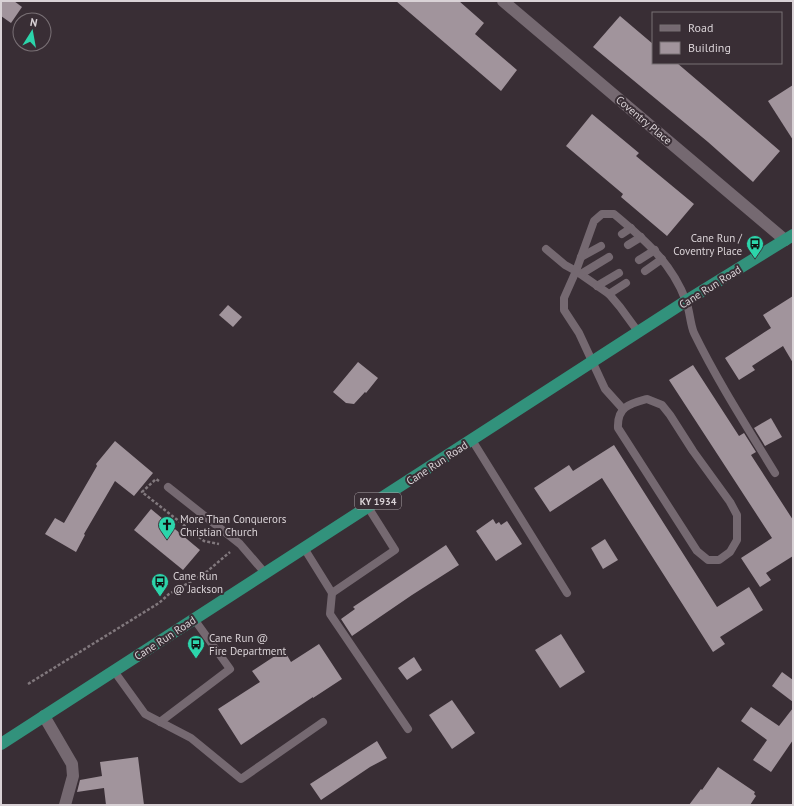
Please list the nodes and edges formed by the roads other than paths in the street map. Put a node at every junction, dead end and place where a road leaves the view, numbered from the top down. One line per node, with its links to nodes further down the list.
1 (503, 1): 4 (street, Coventry Place)
2 (631, 228): 3 (lane); 5 (lane); 10 (lane)
3 (622, 234)
4 (791, 236): 20 (highway, Cane Run Road / KY 1934)
5 (641, 237): 6 (lane); 9 (lane)
6 (628, 245)
7 (601, 246): 10 (lane)
8 (546, 249): 15 (lane)
9 (655, 250): 12 (lane); 13 (lane)
10 (581, 257): 15 (lane)
11 (609, 257): 15 (lane)
12 (662, 259): 14 (lane); 20 (lane)
13 (639, 260)
14 (645, 271)
15 (578, 272): 18 (lane); 22 (lane)
16 (619, 273): 18 (lane)
17 (626, 283): 19 (lane)
18 (597, 286): 19 (lane)
19 (609, 294): 21 (lane)
20 (686, 301): 21 (highway, Cane Run Road / KY 1934); 25 (lane)
21 (639, 333): 22 (highway, Cane Run Road / KY 1934)
22 (592, 363): 23 (lane); 24 (highway, Cane Run Road / KY 1934)
23 (623, 409): 23 (lane)
24 (472, 440): 27 (highway, Cane Run Road / KY 1934); 31 (lane)
25 (775, 473)
26 (168, 487): 29 (lane)
27 (368, 507): 28 (highway, Cane Run Road / KY 1934); 30 (lane)
28 (304, 548): 29 (highway, Cane Run Road / KY 1934); 30 (lane)
29 (265, 573): 32 (highway, Cane Run Road / KY 1934)
30 (332, 593): 37 (lane)
31 (567, 593)
32 (194, 619): 33 (highway, Cane Run Road / KY 1934); 35 (lane)
33 (114, 671): 34 (highway, Cane Run Road / KY 1934); 35 (lane)
34 (44, 716): 38 (highway, Cane Run Road / KY 1934); 39 (street)
35 (160, 722): 36 (lane)
36 (323, 722)
37 (408, 729)
38 (1, 744)
39 (65, 805)

